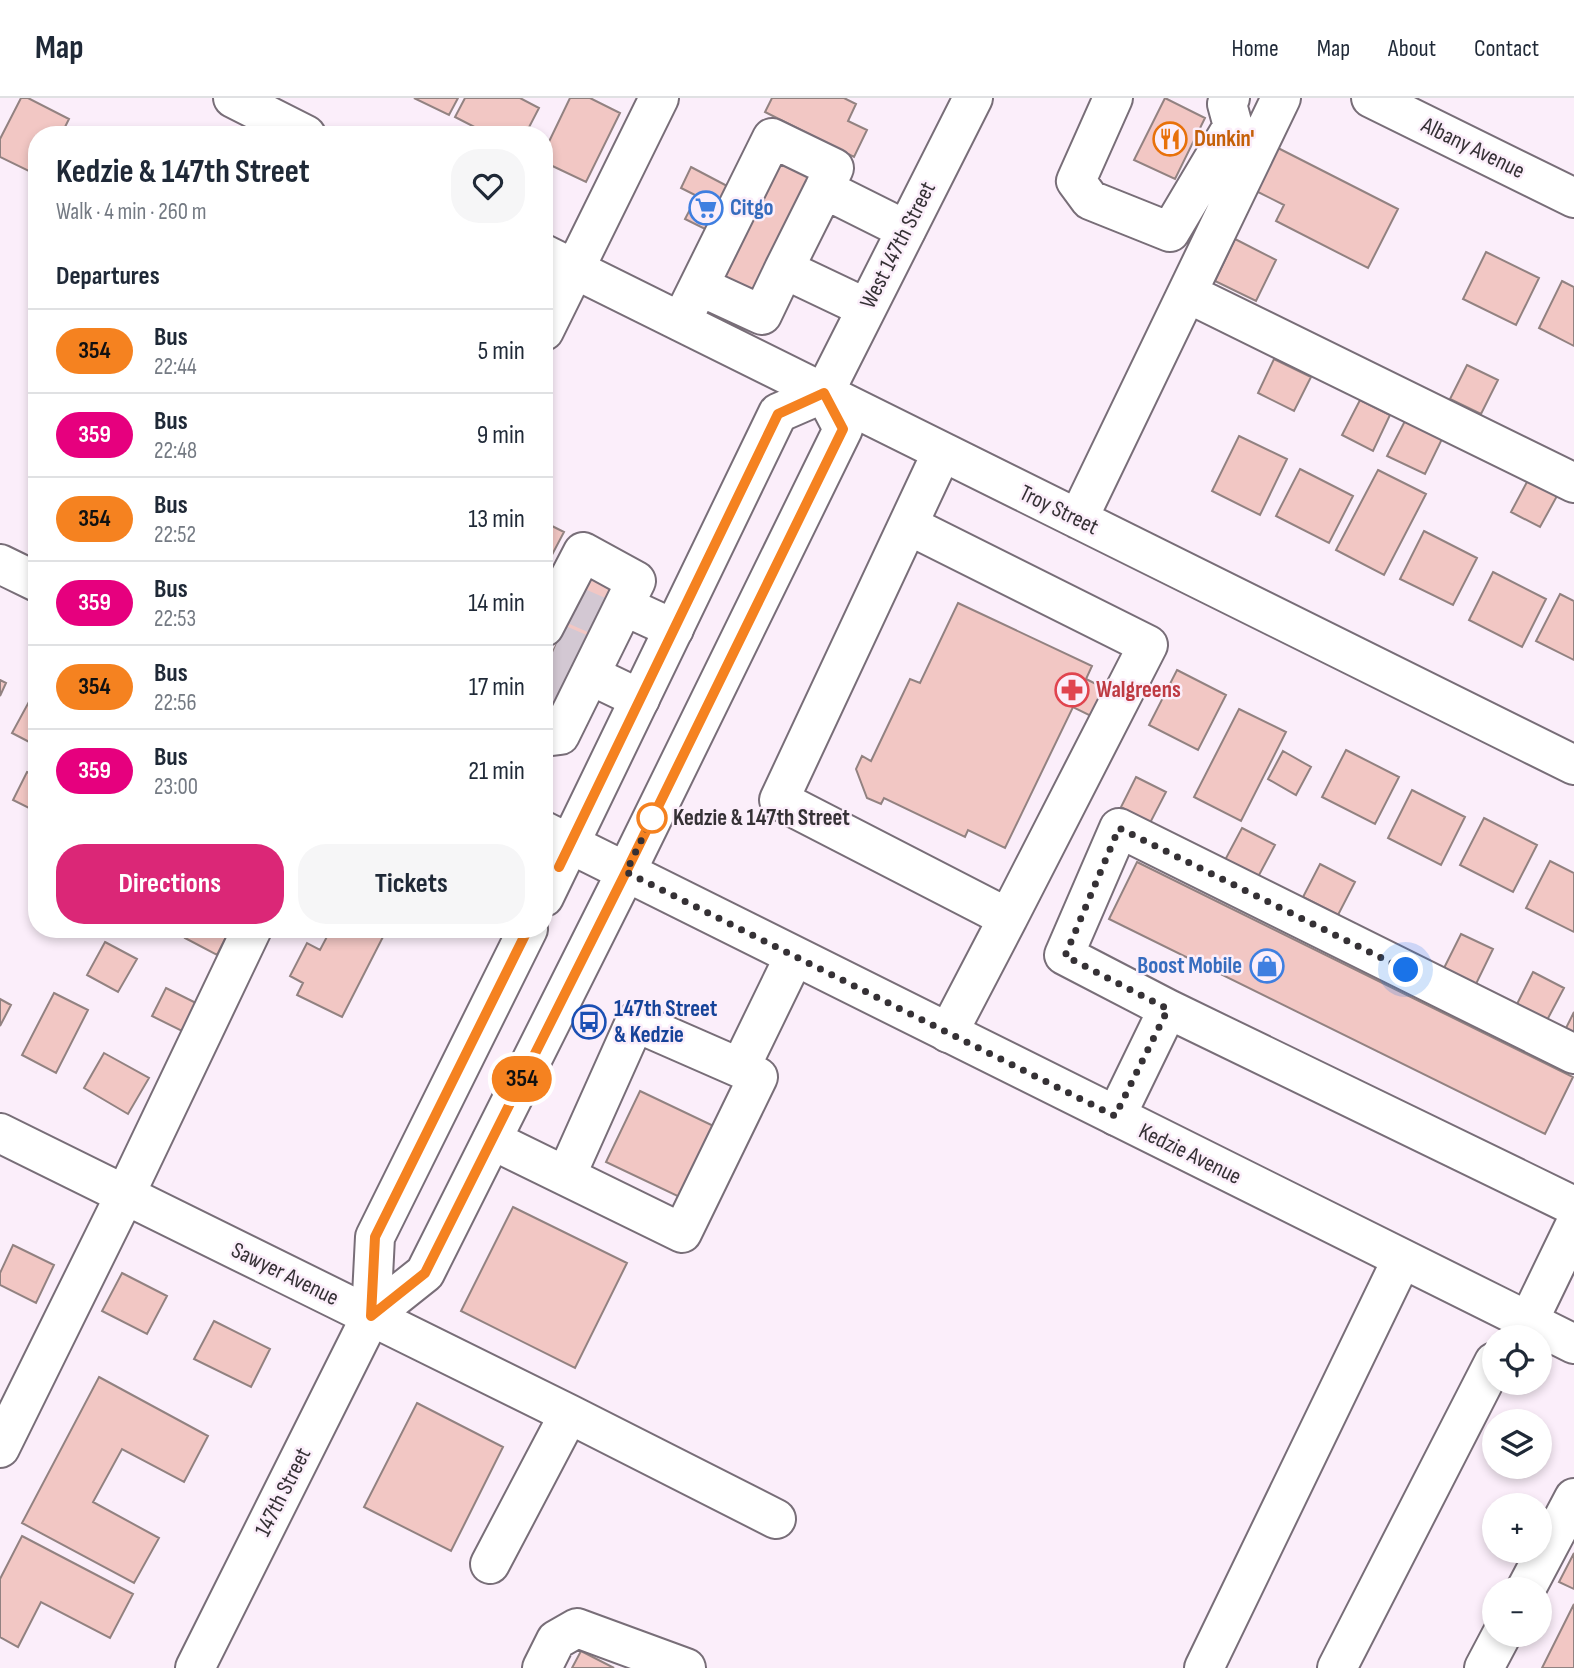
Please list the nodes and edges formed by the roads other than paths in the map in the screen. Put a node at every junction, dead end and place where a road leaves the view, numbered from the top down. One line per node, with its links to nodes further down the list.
1 (233, 98): 9 (main road)
2 (659, 98): 13 (main road)
3 (973, 98): 12 (main road, West 147th Street)
4 (1112, 98): 8 (main road)
5 (1132, 98): 8 (main road)
6 (1281, 98): 17 (main road)
7 (1371, 98): 11 (main road, Albany Avenue)
8 (1229, 101)
9 (288, 126)
10 (824, 189): 12 (main road); 14 (main road); 15 (main road)
11 (1574, 198)
12 (906, 230): 18 (main road, West 147th Street)
13 (559, 261): 16 (main road); 19 (main road, Troy Street)
14 (784, 270): 15 (main road); 18 (main road)
15 (699, 286): 19 (main road)
16 (553, 289)
17 (1187, 293): 22 (main road); 23 (main road)
18 (866, 308): 20 (main road, West 147th Street)
19 (681, 322): 20 (main road, Troy Street)
20 (824, 393): 21 (main road, Troy Street); 28 (main road); 35 (main road)
21 (942, 452): 23 (main road, Troy Street); 24 (main road)
22 (1574, 484)
23 (1078, 519): 32 (main road, Troy Street)
24 (908, 525): 36 (main road); 36 (main road)
25 (0, 564): 26 (main road)
26 (28, 578)
27 (578, 620): 28 (main road); 29 (main road)
28 (674, 629): 30 (main road)
29 (587, 675): 30 (main road); 31 (main road)
30 (640, 699): 33 (main road)
31 (553, 736)
32 (1574, 765)
33 (557, 837): 34 (main road); 35 (main road, Kedzie Avenue)
34 (553, 855)
35 (626, 872): 39 (main road, Kedzie Avenue); 46 (main road, 147th Street)
36 (1008, 918): 41 (main road)
37 (248, 938): 48 (main road)
38 (524, 938): 52 (main road, 147th Street)
39 (794, 957): 41 (main road, Kedzie Avenue); 43 (main road)
40 (1168, 1009): 42 (main road); 44 (main road); 49 (main road)
41 (948, 1033): 44 (main road, Kedzie Avenue)
42 (1574, 1054)
43 (740, 1068): 47 (main road); 47 (main road)
44 (1115, 1116): 51 (main road, Kedzie Avenue)
45 (0, 1133): 48 (main road, Sawyer Avenue)
46 (492, 1140): 47 (main road); 52 (main road, 147th Street)
47 (566, 1176)
48 (125, 1195): 52 (main road, Sawyer Avenue); 58 (main road)
49 (1574, 1206)
50 (1574, 1227): 53 (main road)
51 (1402, 1259): 53 (main road, Kedzie Avenue); 67 (main road)
52 (371, 1316): 57 (main road, Sawyer Avenue); 64 (main road, 147th Street)
53 (1518, 1325)
54 (1552, 1337): 55 (main road, Kedzie Avenue)
55 (1574, 1344)
56 (1482, 1385): 68 (main road)
57 (569, 1414): 60 (main road, Sawyer Avenue); 61 (main road)
58 (0, 1448)
59 (1574, 1498): 62 (main road)
60 (776, 1519)
61 (490, 1564)
62 (1532, 1577)
63 (1495, 1647): 69 (main road)
64 (195, 1668)
65 (542, 1668): 66 (main road)
66 (686, 1668)
67 (1204, 1668)
68 (1337, 1668)
69 (1484, 1668)

